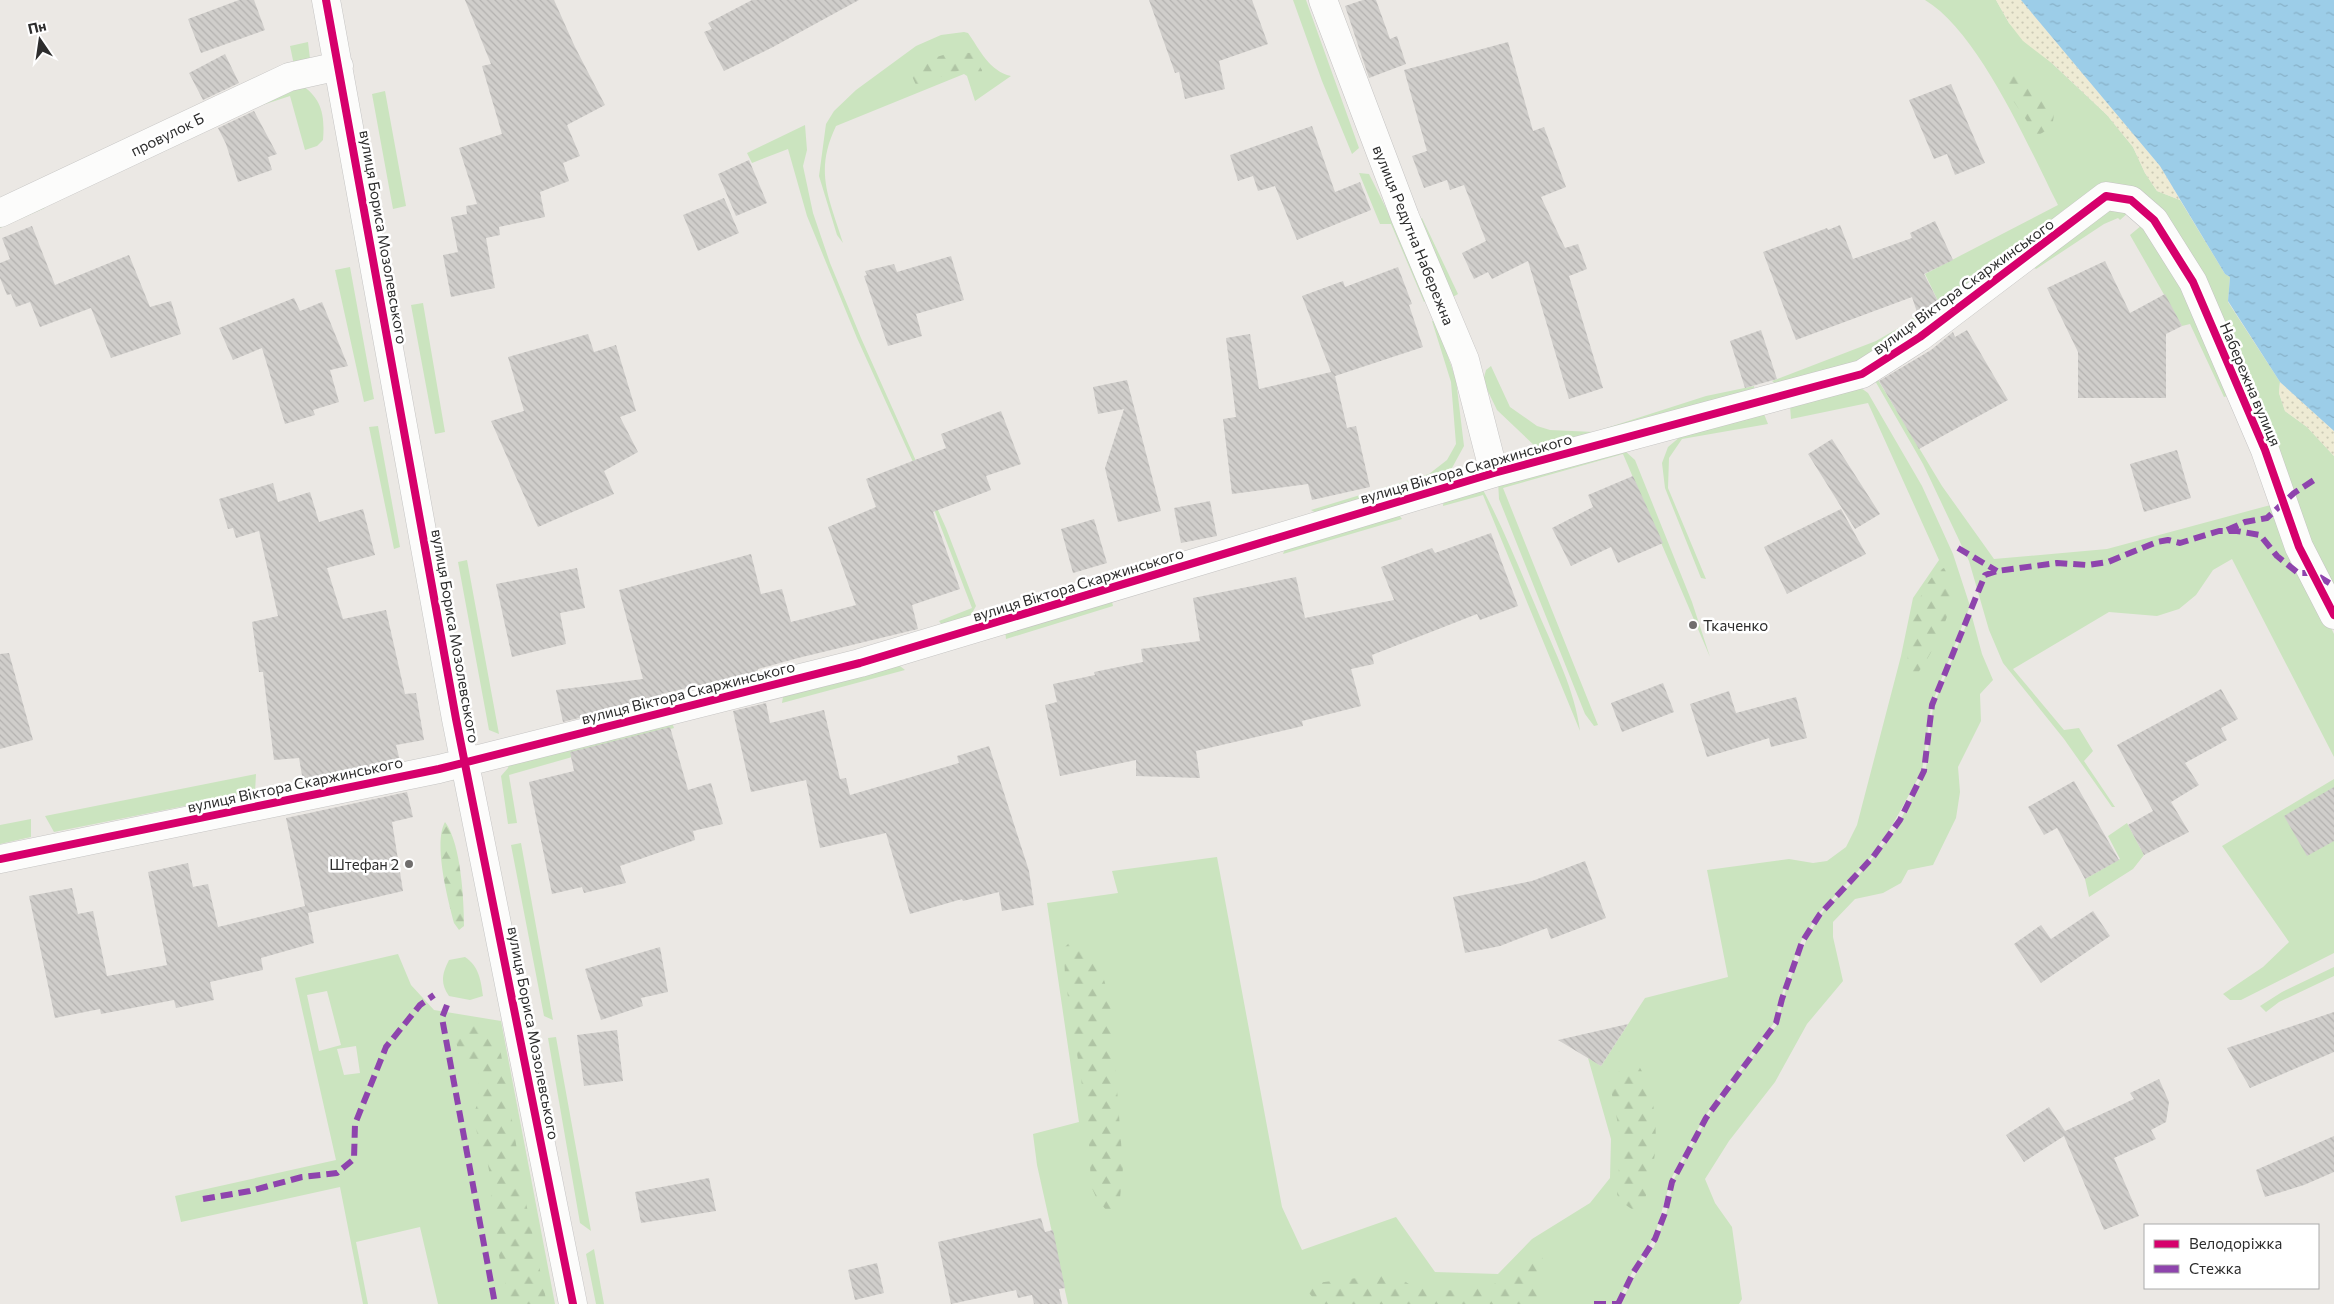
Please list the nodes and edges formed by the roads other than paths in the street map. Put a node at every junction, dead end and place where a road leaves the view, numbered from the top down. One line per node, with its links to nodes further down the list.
1 (326, 0): 3 (street, вулиця Бориса Мозолевського)
2 (1323, 0): 6 (street, вулиця Редутна Набережна)
3 (339, 66): 5 (street, провулок Б); 8 (street, вулиця Бориса Мозолевського)
4 (2106, 196): 6 (street, вулиця Віктора Скаржинського); 7 (street, Набережна вулиця)
5 (0, 213)
6 (1494, 473): 8 (street, вулиця Віктора Скаржинського)
7 (2334, 616)
8 (465, 763): 9 (street, вулиця Віктора Скаржинського); 10 (street, вулиця Бориса Мозолевського)
9 (0, 859)
10 (573, 1304)

